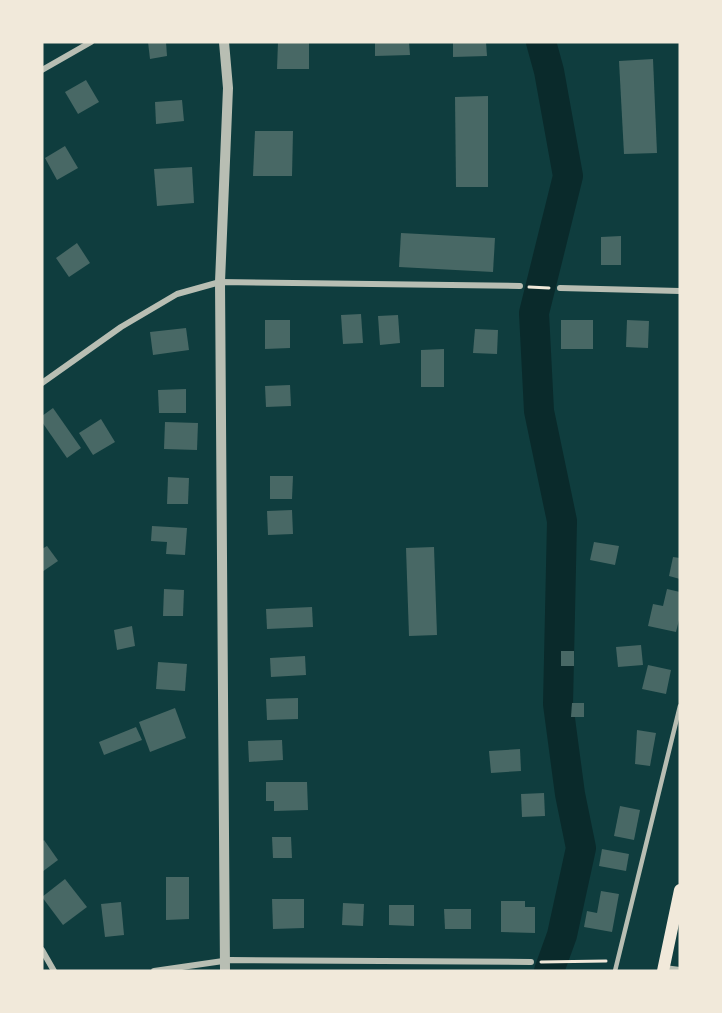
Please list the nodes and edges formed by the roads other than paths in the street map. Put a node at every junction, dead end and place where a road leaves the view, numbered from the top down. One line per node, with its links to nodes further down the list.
1 (91, 42): 3 (street)
2 (224, 42): 4 (street)
3 (42, 70)
4 (220, 282): 5 (street); 8 (street); 13 (street)
5 (520, 286)
6 (560, 288): 7 (street)
7 (680, 291)
8 (42, 383)
9 (680, 706): 18 (lane)
10 (680, 890): 14 (main road)
11 (42, 950): 16 (street)
12 (531, 962): 13 (street)
13 (225, 966): 17 (street)
14 (663, 969): 15 (street)
15 (680, 970)
16 (54, 971)
17 (154, 971)
18 (615, 971)

